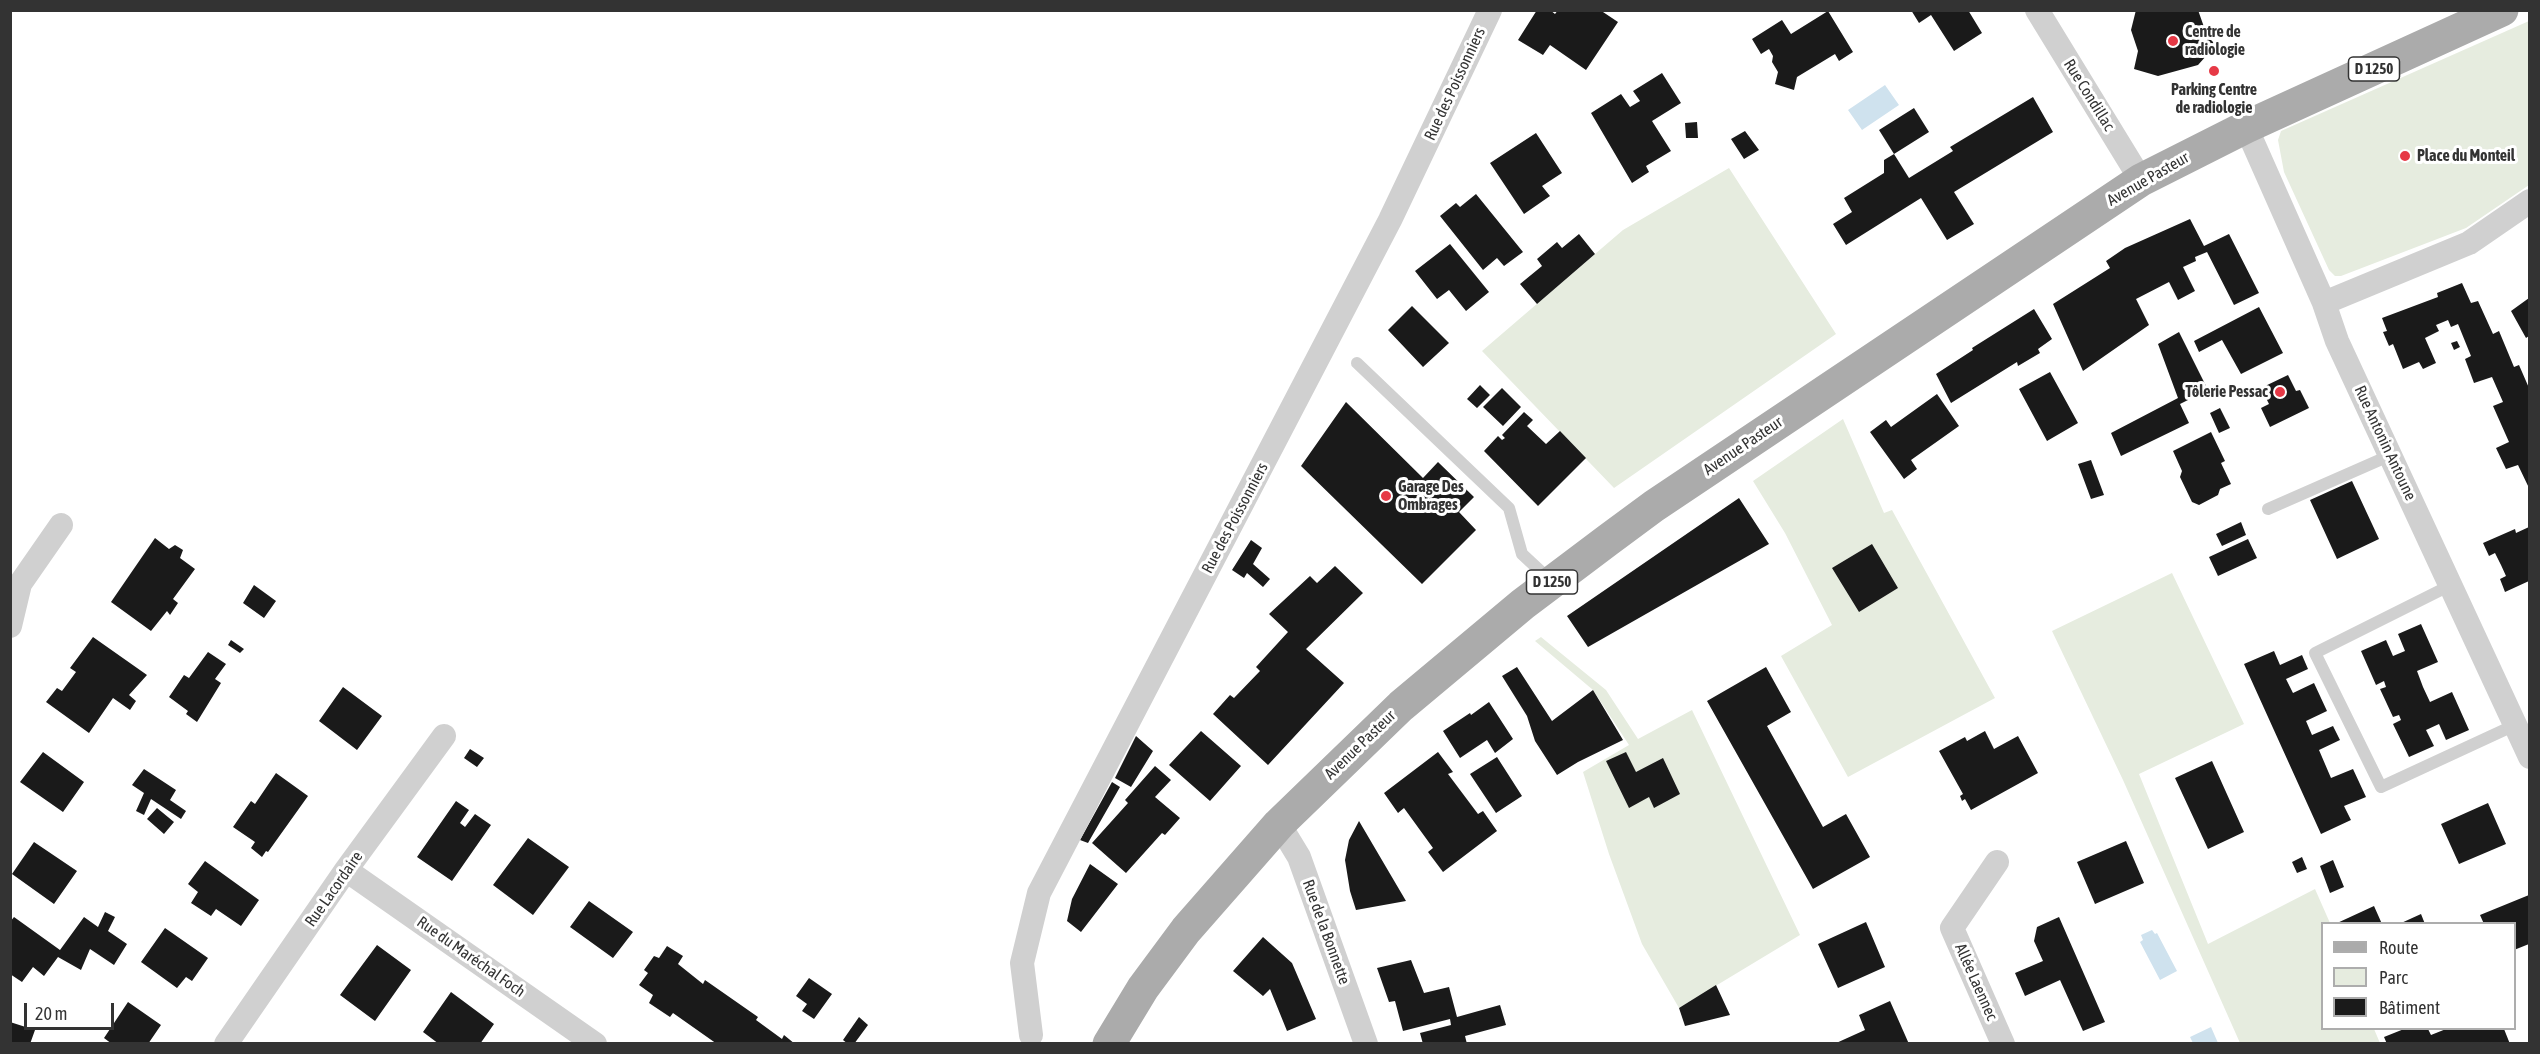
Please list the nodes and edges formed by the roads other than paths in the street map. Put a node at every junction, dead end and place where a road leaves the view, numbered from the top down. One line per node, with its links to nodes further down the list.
1 (1490, 10): 21 (street, Rue des Poissonniers)
2 (2037, 10): 5 (street, Rue Condillac)
3 (2502, 10): 4 (main road, Avenue Pasteur / D 1250)
4 (2246, 127): 5 (main road, Avenue Pasteur / D 1250); 7 (street, Rue Antonin Antoune)
5 (2141, 180): 12 (main road, Avenue Pasteur / D 1250)
6 (2529, 201): 7 (street)
7 (2324, 303): 9 (street, Rue Antonin Antoune)
8 (1357, 363): 12 (lane)
9 (2391, 455): 10 (lane); 13 (street, Rue Antonin Antoune)
10 (2268, 510)
11 (61, 525): 14 (street)
12 (1552, 582): 18 (main road, Avenue Pasteur / D 1250)
13 (2451, 585): 15 (street, Rue Antonin Antoune); 15 (lane)
14 (10, 626)
15 (2515, 725): 17 (street, Rue Antonin Antoune)
16 (444, 736): 20 (street, Rue Lacordaire)
17 (2529, 757)
18 (1279, 824): 24 (main road, Avenue Pasteur / D 1250); 25 (street, Rue de la Bonnette)
19 (1997, 862): 26 (street, Allée Laennec)
20 (346, 870): 22 (street, Rue Lacordaire); 23 (street, Rue du Maréchal Foch)
21 (1031, 1035)
22 (226, 1044)
23 (595, 1044)
24 (1109, 1044)
25 (1366, 1044)
26 (2003, 1044)

